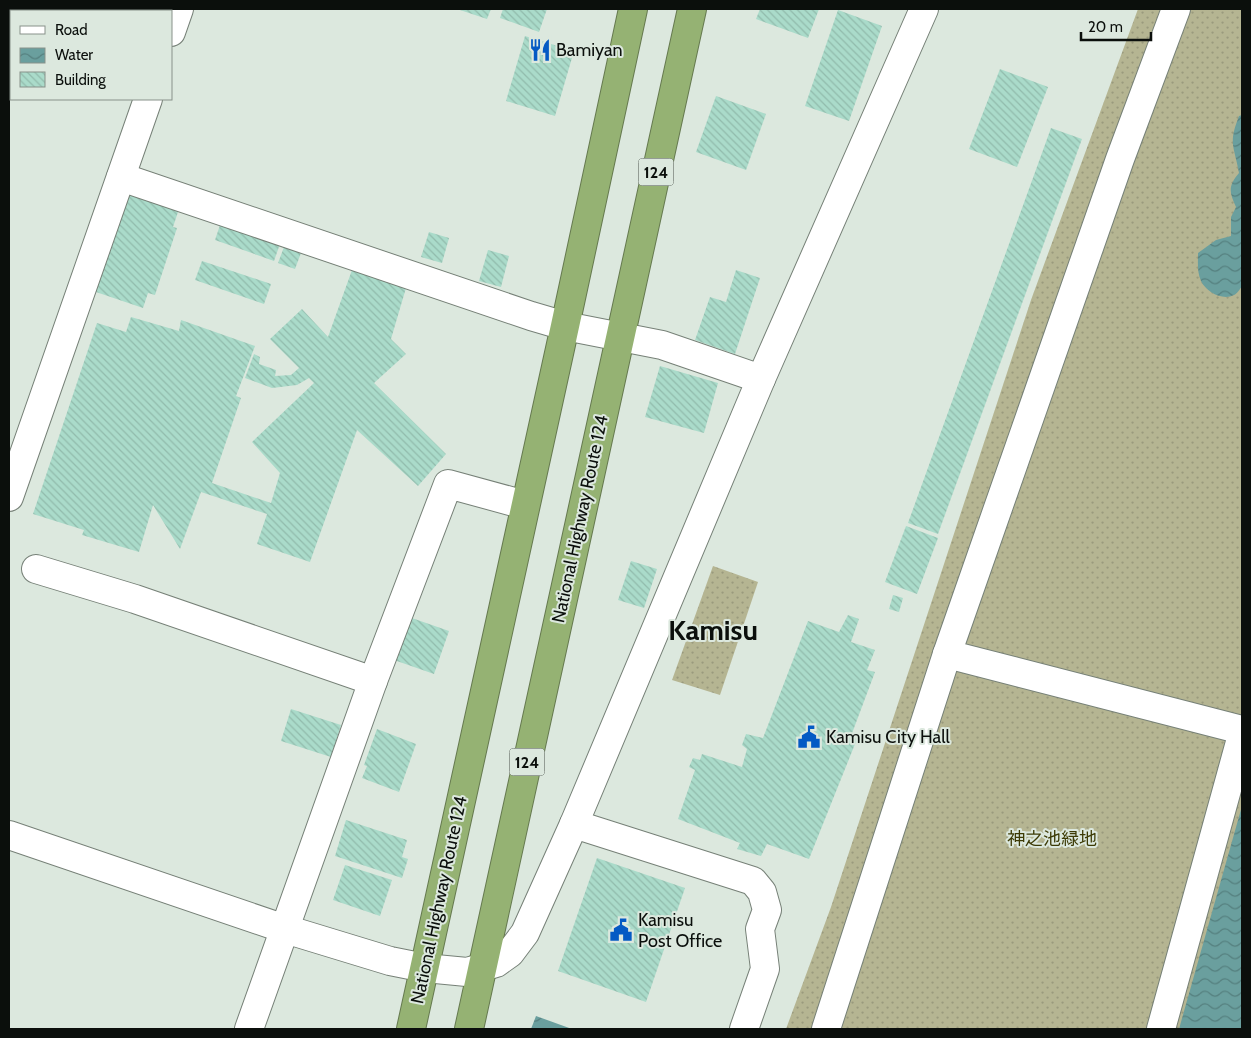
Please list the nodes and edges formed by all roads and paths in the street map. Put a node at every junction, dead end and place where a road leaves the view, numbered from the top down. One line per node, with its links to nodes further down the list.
1 (179, 9): 6 (street)
2 (633, 9): 9 (highway, National Highway Route 124)
3 (692, 9): 10 (highway, National Highway Route 124 / 124)
4 (924, 9): 11 (street)
5 (1176, 9): 15 (street)
6 (172, 29)
7 (148, 100): 8 (street)
8 (122, 177): 9 (street); 12 (street)
9 (565, 326): 10 (street); 13 (highway, National Highway Route 124)
10 (621, 336): 11 (street); 23 (highway, National Highway Route 124 / 124)
11 (761, 379): 19 (street)
12 (9, 497)
13 (525, 505): 16 (street); 22 (highway, National Highway Route 124)
14 (36, 569): 16 (street)
15 (947, 654): 17 (street); 28 (street)
16 (373, 681): 21 (street)
17 (1242, 730)
18 (1242, 735): 29 (street)
19 (574, 824): 23 (street); 27 (street)
20 (9, 835): 21 (street)
21 (284, 929): 22 (street); 24 (street)
22 (424, 968): 23 (street); 25 (highway, National Highway Route 124)
23 (483, 968): 26 (highway, National Highway Route 124 / 124)
24 (249, 1029)
25 (411, 1029)
26 (469, 1029)
27 (744, 1029)
28 (826, 1029)
29 (1161, 1029)

